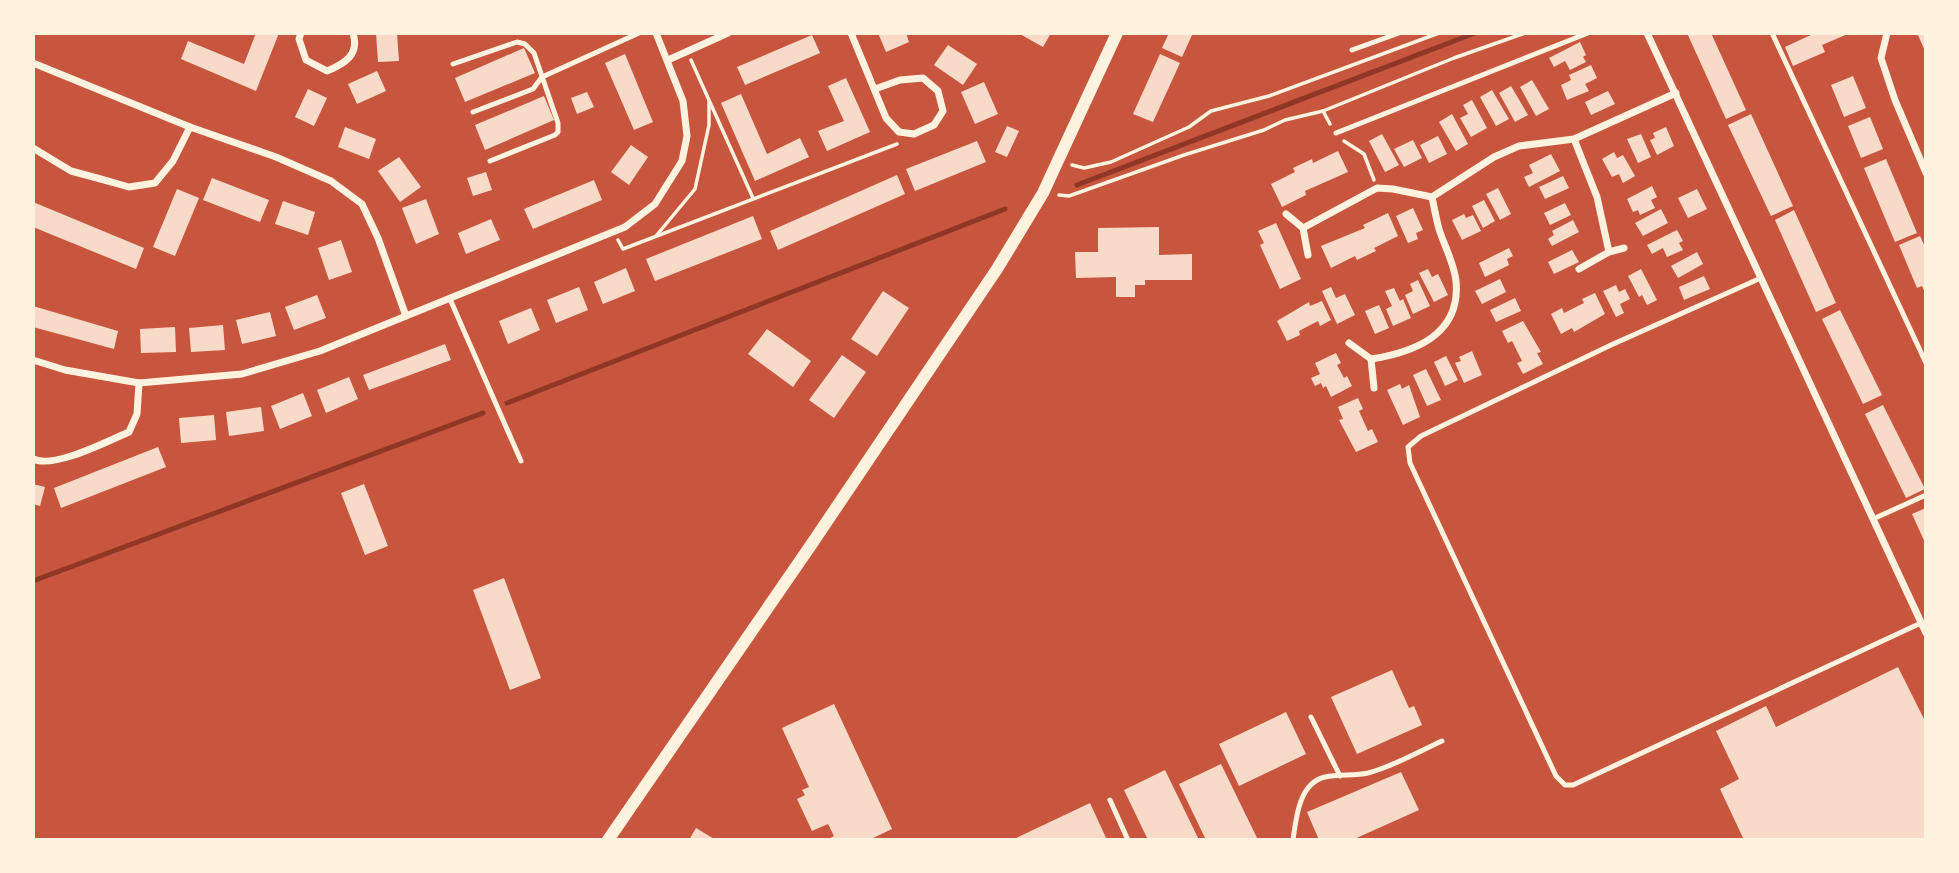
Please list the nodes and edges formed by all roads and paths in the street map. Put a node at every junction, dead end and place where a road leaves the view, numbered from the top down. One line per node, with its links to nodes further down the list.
1 (301, 33): 2 (street)
2 (353, 33)
3 (639, 33): 20 (lane)
4 (656, 33): 17 (street)
5 (727, 33): 16 (street)
6 (851, 33): 21 (street)
7 (1117, 33): 33 (street)
8 (1399, 33): 15 (lane)
9 (1439, 33): 33 (path)
10 (1525, 33): 24 (path)
11 (1588, 33): 28 (lane)
12 (1647, 33): 22 (street)
13 (1772, 33): 53 (lane)
14 (1887, 33): 34 (street)
15 (1352, 50)
16 (687, 51): 17 (street); 23 (path)
17 (668, 60): 41 (street)
18 (33, 63): 27 (street)
19 (453, 64): 20 (lane)
20 (542, 77): 25 (lane); 32 (lane)
21 (875, 89): 29 (street); 29 (street)
22 (1676, 93): 30 (street); 47 (street)
23 (709, 100): 38 (path); 42 (path)
24 (1323, 111): 26 (path); 36 (path)
25 (473, 112)
26 (1331, 125)
27 (190, 127): 31 (street); 49 (street)
28 (1336, 133): 35 (path)
29 (914, 134): 38 (path)
30 (1574, 139): 37 (street); 44 (street)
31 (33, 148)
32 (490, 161)
33 (1058, 161): 36 (street)
34 (1926, 173)
35 (1377, 188): 37 (street); 40 (street)
36 (1043, 193): 66 (street)
37 (1432, 197): 51 (street)
38 (753, 198): 42 (path)
39 (1286, 214): 40 (street)
40 (1303, 228): 45 (street)
41 (615, 232): 42 (path); 48 (street)
42 (655, 237)
43 (1624, 248): 44 (street)
44 (1609, 252): 46 (street)
45 (1308, 255)
46 (1579, 269)
47 (1761, 278): 59 (street); 60 (lane)
48 (450, 299): 49 (street); 57 (lane)
49 (406, 316): 54 (street)
50 (1349, 344): 51 (street)
51 (1371, 359): 55 (street)
52 (33, 360): 54 (street)
53 (1926, 363)
54 (139, 383): 56 (street)
55 (1374, 388)
56 (33, 459)
57 (521, 461)
58 (1926, 495): 59 (lane)
59 (1873, 519): 60 (street)
60 (1921, 624): 61 (street)
61 (1926, 633)
62 (1311, 717): 64 (lane)
63 (1442, 741): 64 (lane)
64 (1340, 776): 68 (lane)
65 (1110, 800): 67 (lane)
66 (608, 840)
67 (1128, 840)
68 (1293, 840)

